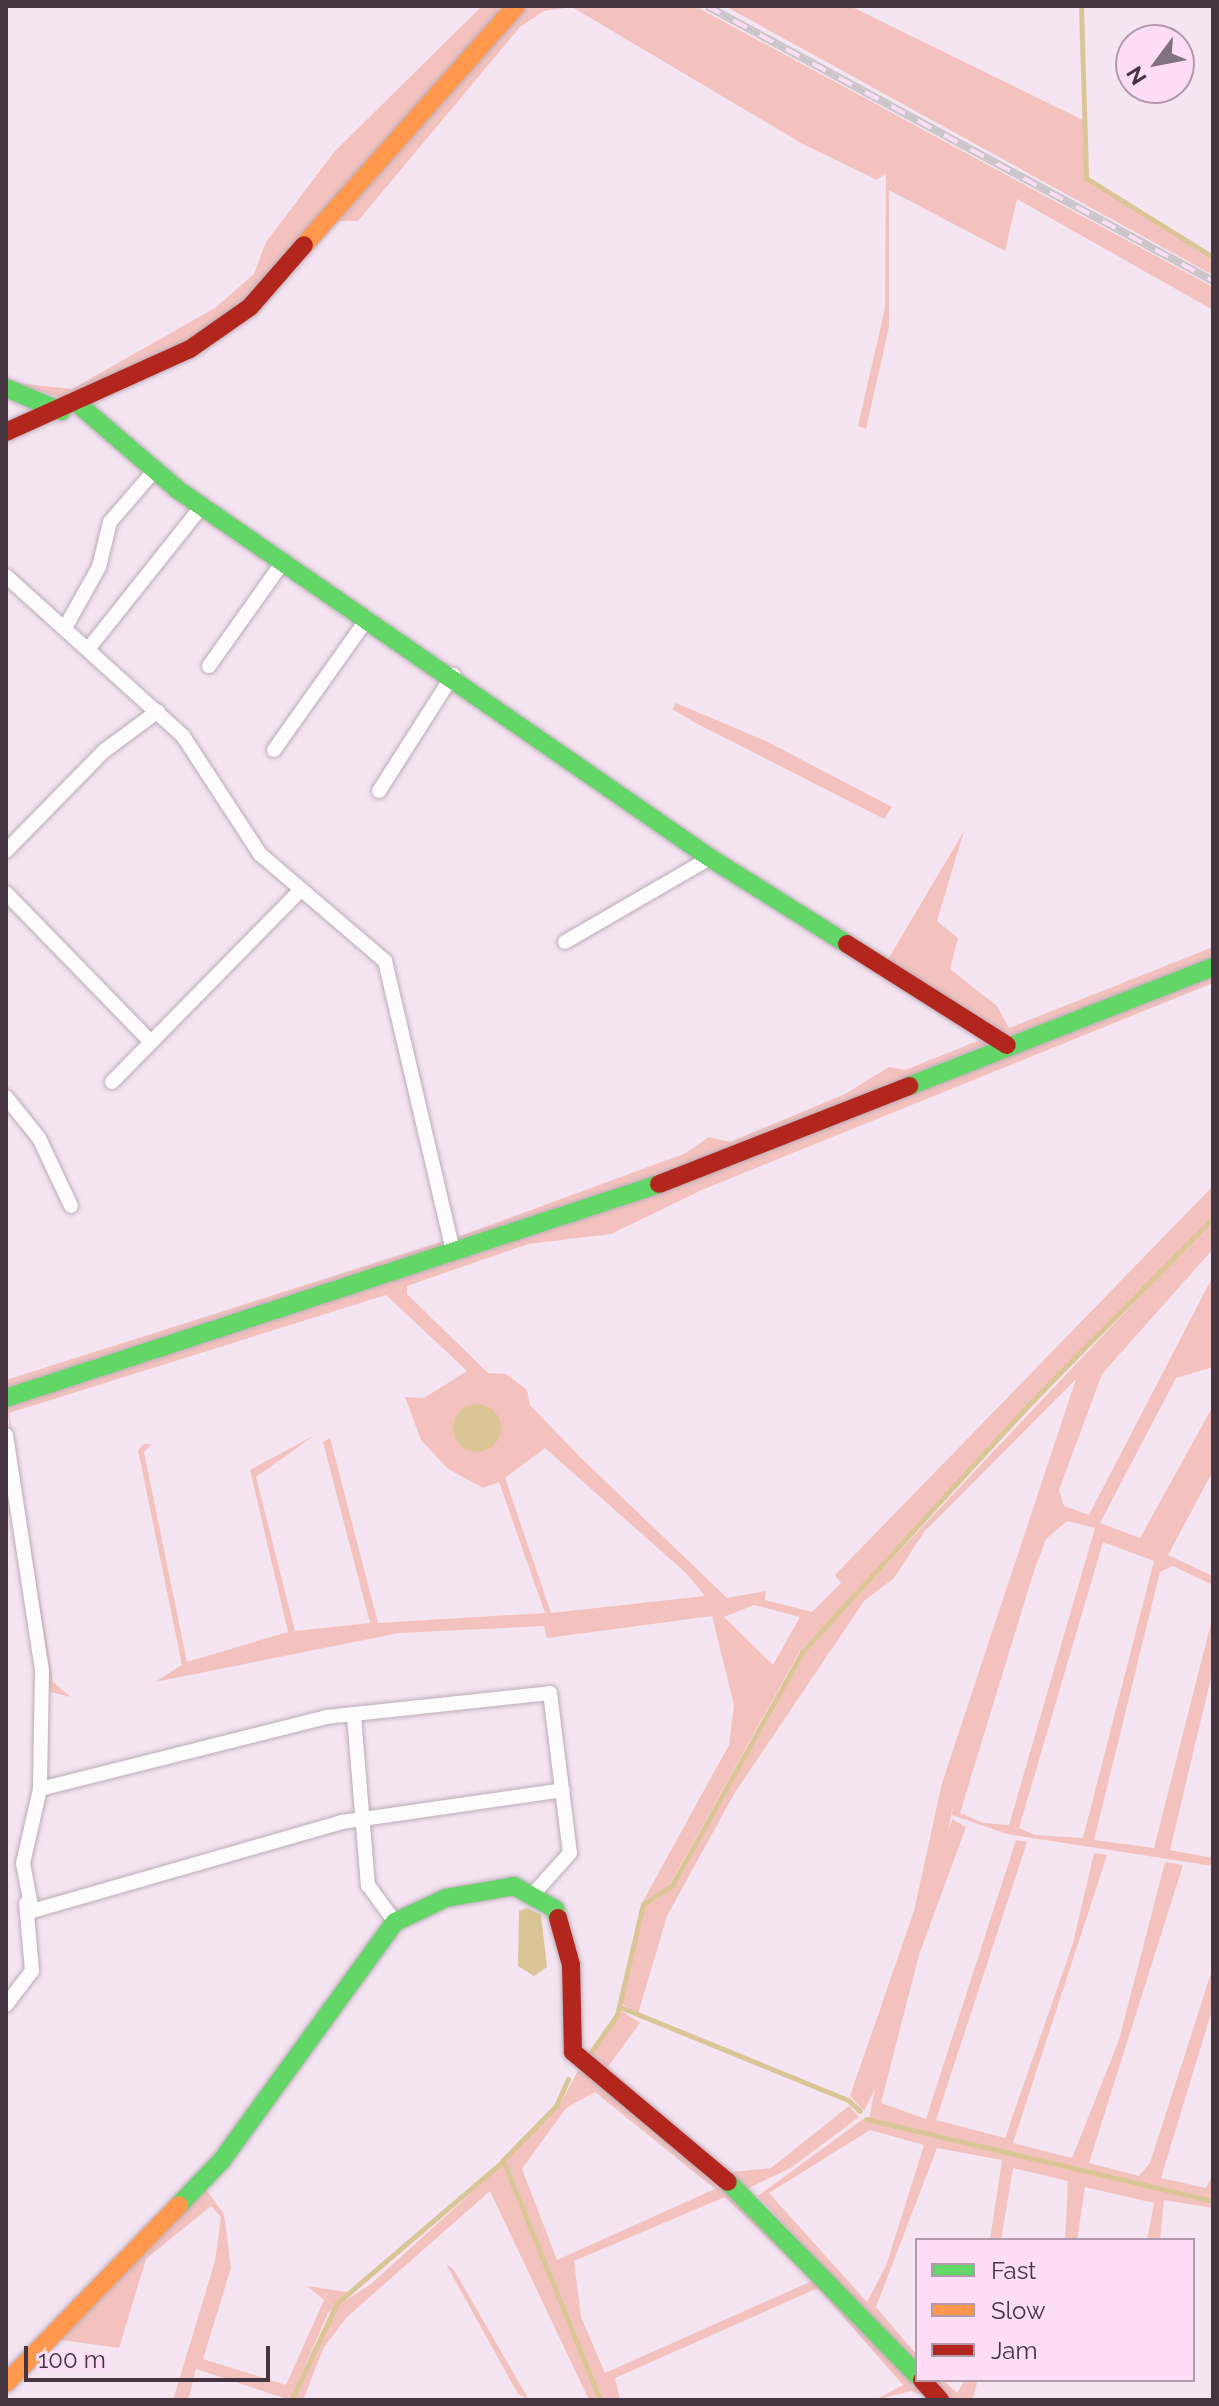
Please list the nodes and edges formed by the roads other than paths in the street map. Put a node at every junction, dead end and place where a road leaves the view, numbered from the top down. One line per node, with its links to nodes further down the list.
1 (516, 6): 3 (street)
2 (6, 388): 3 (street)
3 (70, 408): 4 (street); 5 (street)
4 (6, 432)
5 (154, 471): 6 (street); 10 (street)
6 (202, 506): 7 (street); 11 (street)
7 (283, 562): 9 (street); 12 (street)
8 (6, 576): 10 (street)
9 (367, 619): 13 (street); 15 (street)
10 (66, 626): 11 (street)
11 (89, 648): 14 (street)
12 (209, 666)
13 (453, 675): 16 (street); 18 (street)
14 (158, 711): 17 (street); 19 (street)
15 (274, 750)
16 (379, 791)
17 (6, 851)
18 (710, 858): 21 (street); 24 (street)
19 (301, 890): 23 (street); 28 (street)
20 (6, 893): 23 (street)
21 (565, 942)
22 (1213, 967): 24 (street)
23 (151, 1042): 25 (street)
24 (1007, 1045): 28 (street)
25 (112, 1082)
26 (6, 1097): 27 (street)
27 (71, 1206)
28 (453, 1252): 29 (street)
29 (6, 1398)
30 (6, 1435): 32 (street)
31 (354, 1716): 32 (street); 33 (street); 34 (street)
32 (40, 1789): 36 (street)
33 (563, 1790): 34 (street); 35 (street)
34 (366, 1819): 36 (street); 37 (street)
35 (535, 1892): 37 (street); 39 (street)
36 (24, 1898): 38 (street)
37 (395, 1922): 41 (street)
38 (6, 2005)
39 (915, 2373)
40 (924, 2382): 42 (street)
41 (6, 2383)
42 (940, 2400)

